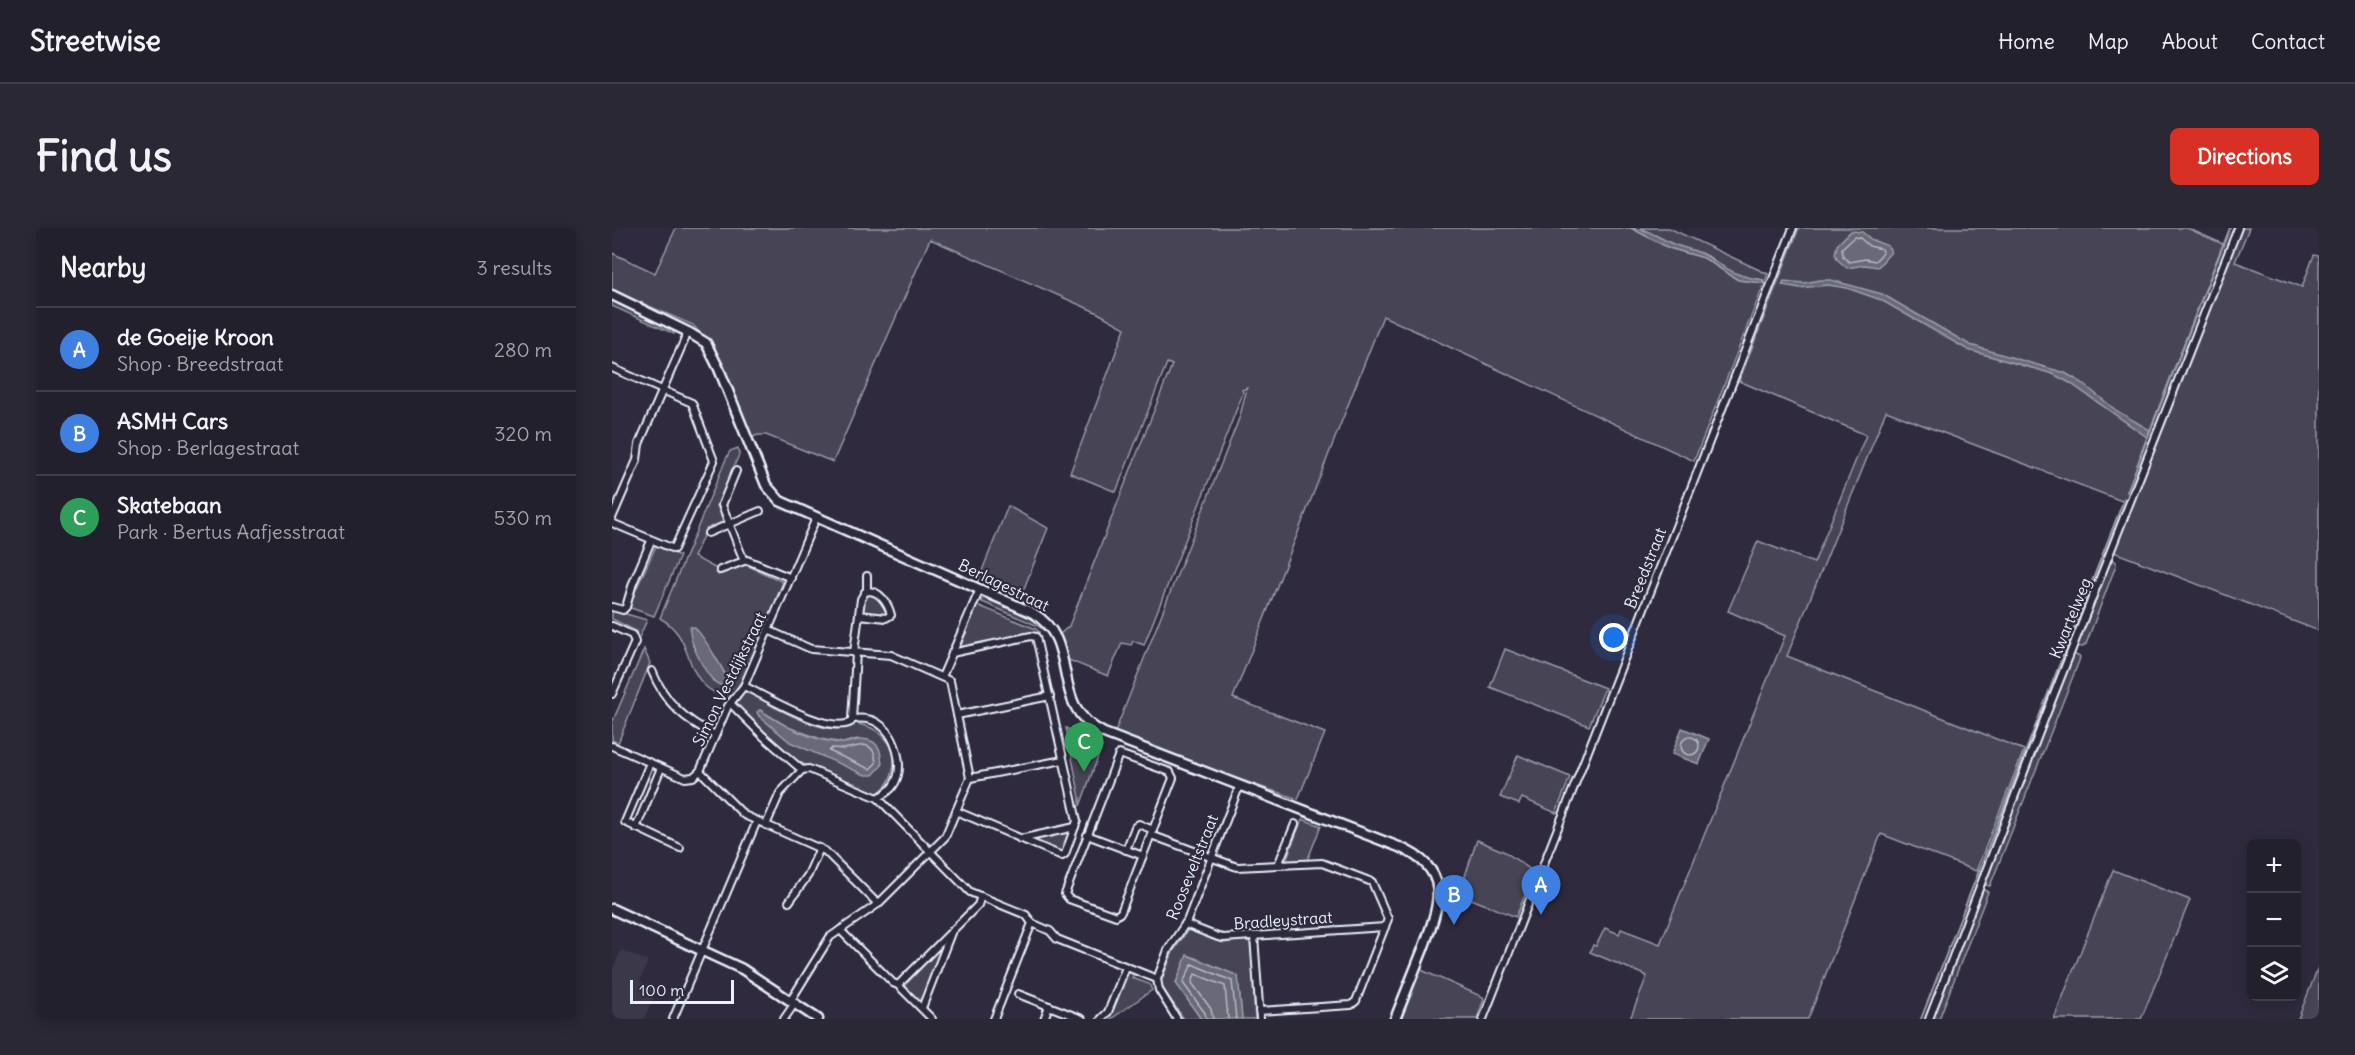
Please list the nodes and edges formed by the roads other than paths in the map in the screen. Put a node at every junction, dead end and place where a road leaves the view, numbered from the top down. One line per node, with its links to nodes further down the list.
1 (1793, 228): 93 (street, Breedstraat)
2 (2238, 228): 94 (street, Kwartelweg)
3 (612, 296): 4 (street, Berlagestraat)
4 (688, 332): 6 (street); 10 (street, Berlagestraat)
5 (612, 368): 6 (street)
6 (662, 390): 9 (street); 14 (street)
7 (736, 471): 12 (street)
8 (760, 511): 12 (street)
9 (612, 518)
10 (816, 518): 18 (street, Simon Vestdijkstraat); 19 (street, Berlagestraat)
11 (612, 524): 14 (street)
12 (730, 524): 13 (street); 15 (street)
13 (708, 533)
14 (651, 541): 21 (street)
15 (744, 561): 16 (street); 18 (street)
16 (720, 570)
17 (867, 576): 20 (street)
18 (791, 578): 24 (street, Simon Vestdijkstraat)
19 (980, 589): 26 (street); 43 (street, Berlagestraat)
20 (867, 591): 22 (street); 22 (street)
21 (612, 607)
22 (859, 615): 25 (street)
23 (612, 626): 30 (street)
24 (768, 630): 25 (street); 29 (street, Simon Vestdijkstraat)
25 (855, 652): 28 (street); 34 (street)
26 (952, 653): 28 (street); 31 (street)
27 (651, 671): 35 (street)
28 (942, 677): 33 (street)
29 (744, 686): 32 (street, Simon Vestdijkstraat); 34 (street)
30 (612, 694)
31 (1050, 696): 33 (street); 37 (street)
32 (730, 703): 35 (street, Simon Vestdijkstraat); 40 (street)
33 (957, 715): 42 (street)
34 (852, 719): 44 (street)
35 (715, 735): 41 (street, Simon Vestdijkstraat)
36 (612, 746): 38 (street)
37 (1064, 760): 42 (street); 49 (street)
38 (650, 763): 39 (street); 50 (street)
39 (662, 768): 41 (street); 50 (street)
40 (802, 770): 44 (street); 48 (street)
41 (700, 771): 46 (street, Simon Vestdijkstraat)
42 (970, 778): 45 (street)
43 (1239, 787): 59 (street, Rooseveltstraat); 92 (street, Berlagestraat)
44 (878, 798): 57 (street)
45 (956, 811): 53 (street); 57 (street)
46 (757, 821): 48 (street, Simon Vestdijkstraat); 71 (street)
47 (1295, 824): 60 (street)
48 (766, 825): 55 (street, Simon Vestdijkstraat)
49 (1075, 827): 53 (street); 53 (street)
50 (636, 828): 54 (street)
51 (1152, 832): 52 (street); 56 (street); 58 (street); 59 (street)
52 (1087, 835): 56 (street); 58 (street)
53 (1020, 839)
54 (680, 848)
55 (820, 848): 62 (street); 63 (street, Simon Vestdijkstraat)
56 (1126, 850): 58 (street)
57 (931, 853): 61 (street); 63 (street)
58 (1143, 856)
59 (1210, 858): 60 (street); 66 (street, Rooseveltstraat)
60 (1278, 865): 67 (street)
61 (981, 896): 65 (street); 69 (street)
62 (789, 902)
63 (878, 904): 68 (street)
64 (612, 909): 71 (street)
65 (1032, 923): 72 (street); 85 (street)
66 (1185, 924): 70 (street, Bradleystraat); 73 (street, Rooseveltstraat)
67 (1385, 927): 70 (street, Bradleystraat); 80 (street)
68 (840, 930): 74 (street); 76 (street)
69 (951, 932): 74 (street); 78 (street)
70 (1254, 936): 80 (street)
71 (702, 949): 76 (street); 81 (street)
72 (1126, 967): 73 (street); 89 (street)
73 (1157, 979): 90 (street)
74 (898, 985): 78 (street)
75 (1018, 994): 77 (street)
76 (793, 1002): 82 (street); 83 (street)
77 (1049, 1006): 79 (street); 86 (street)
78 (922, 1008): 84 (street)
79 (1060, 1010): 87 (street); 88 (street)
80 (1259, 1011): 91 (street)
81 (673, 1019)
82 (784, 1019)
83 (818, 1019)
84 (932, 1019)
85 (994, 1019)
86 (1044, 1019)
87 (1056, 1019)
88 (1082, 1019)
89 (1101, 1019)
90 (1178, 1019)
91 (1260, 1019)
92 (1395, 1019)
93 (1483, 1019)
94 (1929, 1019)

